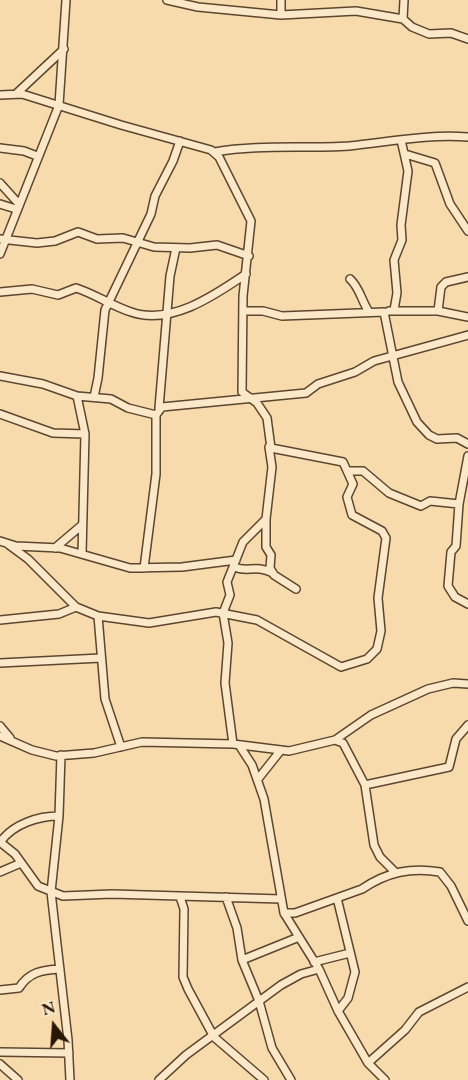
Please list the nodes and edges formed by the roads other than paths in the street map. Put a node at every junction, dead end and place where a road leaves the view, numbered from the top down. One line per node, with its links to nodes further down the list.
1 (66, 0): 9 (street)
2 (167, 0): 5 (street)
3 (281, 0): 6 (street)
4 (405, 0): 7 (street)
5 (190, 2): 6 (street)
6 (281, 15): 7 (street)
7 (402, 18): 8 (street)
8 (468, 39)
9 (64, 49): 10 (street); 12 (street)
10 (17, 93): 11 (street); 12 (street)
11 (0, 95)
12 (59, 105): 15 (street); 19 (street)
13 (468, 137): 14 (street)
14 (401, 140): 17 (street); 18 (street)
15 (180, 141): 17 (street); 25 (street)
16 (0, 148): 19 (street)
17 (215, 152): 29 (street)
18 (405, 154): 23 (street); 36 (street)
19 (37, 156): 22 (street)
20 (0, 183): 22 (street)
21 (0, 204): 22 (street)
22 (17, 206): 24 (street)
23 (468, 231)
24 (3, 239): 25 (street); 28 (street)
25 (137, 241): 26 (street); 35 (street)
26 (160, 247): 27 (street); 30 (street)
27 (176, 248): 29 (street); 30 (street)
28 (0, 254)
29 (249, 256): 31 (street)
30 (172, 259): 41 (street)
31 (246, 274): 37 (street); 41 (street)
32 (468, 277): 38 (street)
33 (350, 279): 39 (street)
34 (0, 292): 35 (street)
35 (109, 302): 41 (street); 47 (street)
36 (394, 310): 38 (street); 40 (street)
37 (244, 311): 39 (street); 48 (street)
38 (438, 311): 42 (street)
39 (369, 312): 40 (street)
40 (384, 312): 44 (street)
41 (168, 313): 49 (street)
42 (468, 316)
43 (468, 335): 44 (street)
44 (394, 355): 48 (street); 52 (street)
45 (0, 376): 46 (street)
46 (77, 396): 47 (street); 51 (street)
47 (94, 397): 49 (street)
48 (246, 397): 49 (street); 53 (street)
49 (158, 411): 64 (street)
50 (0, 414): 51 (street)
51 (85, 434): 58 (street)
52 (468, 444)
53 (269, 447): 55 (street); 57 (street)
54 (468, 456): 56 (street)
55 (348, 471): 56 (street); 69 (street)
56 (459, 504): 67 (street)
57 (266, 519): 63 (street); 65 (street)
58 (82, 525): 61 (street); 62 (street)
59 (0, 541): 60 (street)
60 (9, 545): 61 (street); 68 (street)
61 (55, 548): 62 (street)
62 (82, 554): 64 (street)
63 (235, 564): 64 (street); 65 (street); 69 (street)
64 (144, 568)
65 (273, 573): 66 (street)
66 (296, 589)
67 (468, 604)
68 (76, 607): 70 (street); 71 (street)
69 (223, 613): 70 (street); 80 (street)
70 (98, 616): 72 (street)
71 (0, 620)
72 (101, 658): 73 (street); 81 (street)
73 (0, 663)
74 (468, 684): 79 (street)
75 (468, 724): 85 (street)
76 (0, 726): 78 (street)
77 (0, 736): 78 (street)
78 (12, 739): 83 (street)
79 (335, 740): 82 (street); 85 (street)
80 (236, 745): 81 (street); 82 (street); 84 (street)
81 (121, 747): 83 (street)
82 (280, 750): 84 (street)
83 (61, 756): 86 (street)
84 (258, 779): 95 (street)
85 (364, 785): 90 (street)
86 (59, 816): 87 (street); 91 (street)
87 (1, 841): 88 (street)
88 (21, 863): 89 (street); 91 (street)
89 (0, 872)
90 (396, 873): 94 (street); 97 (street)
91 (51, 892): 92 (street); 102 (street)
92 (180, 897): 93 (street); 108 (street)
93 (226, 897): 95 (street); 100 (street)
94 (337, 898): 96 (street); 99 (street)
95 (281, 899): 96 (street)
96 (284, 913): 98 (street)
97 (468, 921)
98 (299, 937): 100 (street); 101 (street)
99 (350, 953): 101 (street); 107 (street)
100 (242, 960): 106 (street)
101 (314, 962): 103 (street)
102 (60, 969): 105 (street); 110 (street)
103 (318, 969): 106 (street); 107 (street)
104 (468, 987): 111 (street)
105 (0, 990)
106 (259, 1001): 108 (street); 113 (street)
107 (338, 1011): 111 (street)
108 (214, 1037): 116 (street); 117 (street)
109 (0, 1052): 110 (street)
110 (69, 1053): 115 (street)
111 (368, 1063): 118 (street)
112 (0, 1064): 114 (street)
113 (288, 1079)
114 (18, 1080)
115 (70, 1080)
116 (159, 1080)
117 (264, 1080)
118 (385, 1080)

